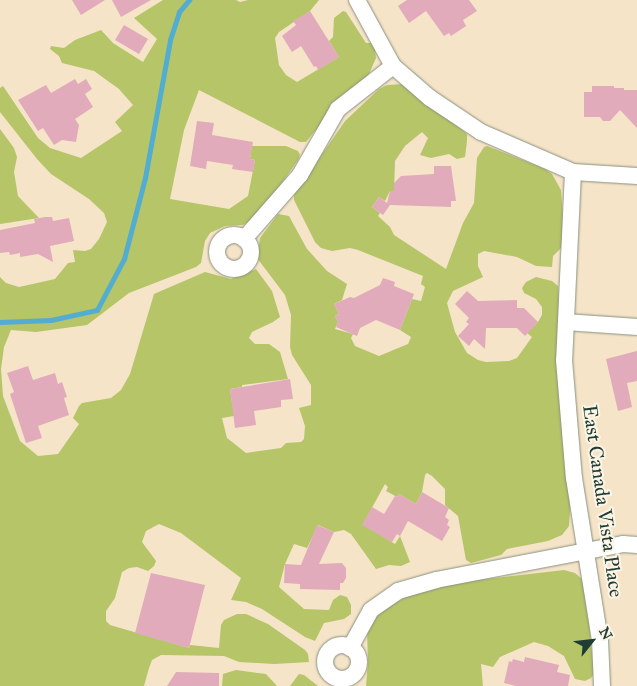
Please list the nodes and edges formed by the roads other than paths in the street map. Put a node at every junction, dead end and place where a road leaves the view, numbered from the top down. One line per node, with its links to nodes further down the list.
1 (357, 0): 2 (street)
2 (393, 66): 3 (street); 5 (street)
3 (573, 172): 4 (street); 6 (street, East Canada Vista Place)
4 (637, 176)
5 (244, 239)
6 (566, 322): 7 (street); 9 (street, East Canada Vista Place)
7 (637, 327)
8 (637, 545): 9 (street)
9 (588, 552): 10 (street); 11 (street, East Canada Vista Place)
10 (350, 648)
11 (602, 686)

